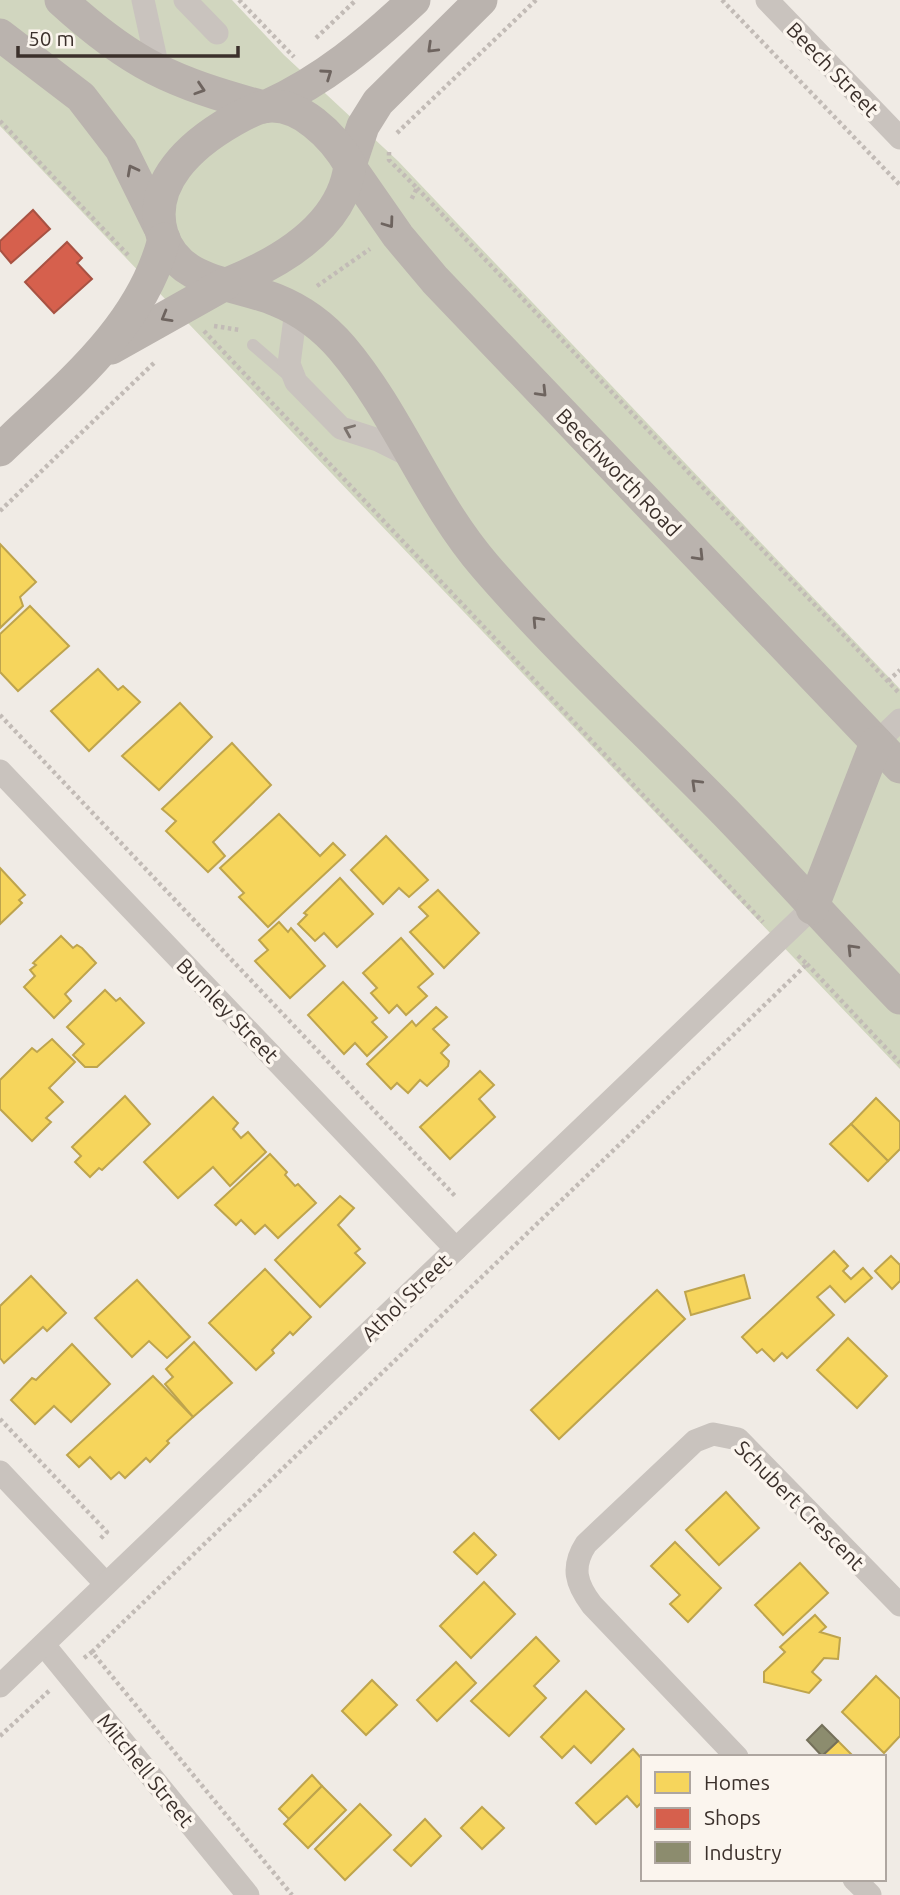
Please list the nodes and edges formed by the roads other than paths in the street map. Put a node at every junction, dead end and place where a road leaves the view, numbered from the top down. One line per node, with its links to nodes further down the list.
1 (61, 0): 9 (main road)
2 (143, 0): 9 (street)
3 (185, 0): 7 (street)
4 (414, 0): 10 (main road, one-way to 4)
5 (481, 0): 12 (main road, one-way to 12)
6 (767, 0): 11 (street, Beech Street)
7 (217, 33)
8 (0, 35): 13 (main road, one-way to 8)
9 (159, 73): 10 (main road, one-way to 10)
10 (265, 106): 12 (main road); 13 (main road)
11 (900, 138)
12 (350, 166): 14 (main road); 22 (main road, Beechworth Road, one-way to 22)
13 (163, 236): 14 (main road); 17 (main road)
14 (226, 284): 15 (main road); 17 (main road, one-way to 17)
15 (296, 310): 18 (street); 20 (main road)
16 (253, 345): 18 (lane)
17 (97, 357): 19 (main road)
18 (296, 382): 20 (street, one-way to 18)
19 (0, 450)
20 (412, 457): 25 (main road, one-way to 20)
21 (900, 720): 22 (street)
22 (876, 743): 23 (main road, Beechworth Road); 25 (main road)
23 (900, 767)
24 (0, 771): 27 (street, Burnley Street)
25 (812, 908): 26 (main road, one-way to 25); 27 (street, Athol Street)
26 (900, 998)
27 (456, 1249): 29 (street, Athol Street)
28 (0, 1472): 29 (street)
29 (106, 1584): 31 (street, Athol Street)
30 (900, 1605): 33 (street, Schubert Crescent)
31 (44, 1645): 32 (street, Athol Street); 35 (street, Mitchell Street)
32 (0, 1686)
33 (735, 1755)
34 (857, 1881): 36 (street)
35 (248, 1895)
36 (870, 1895)

